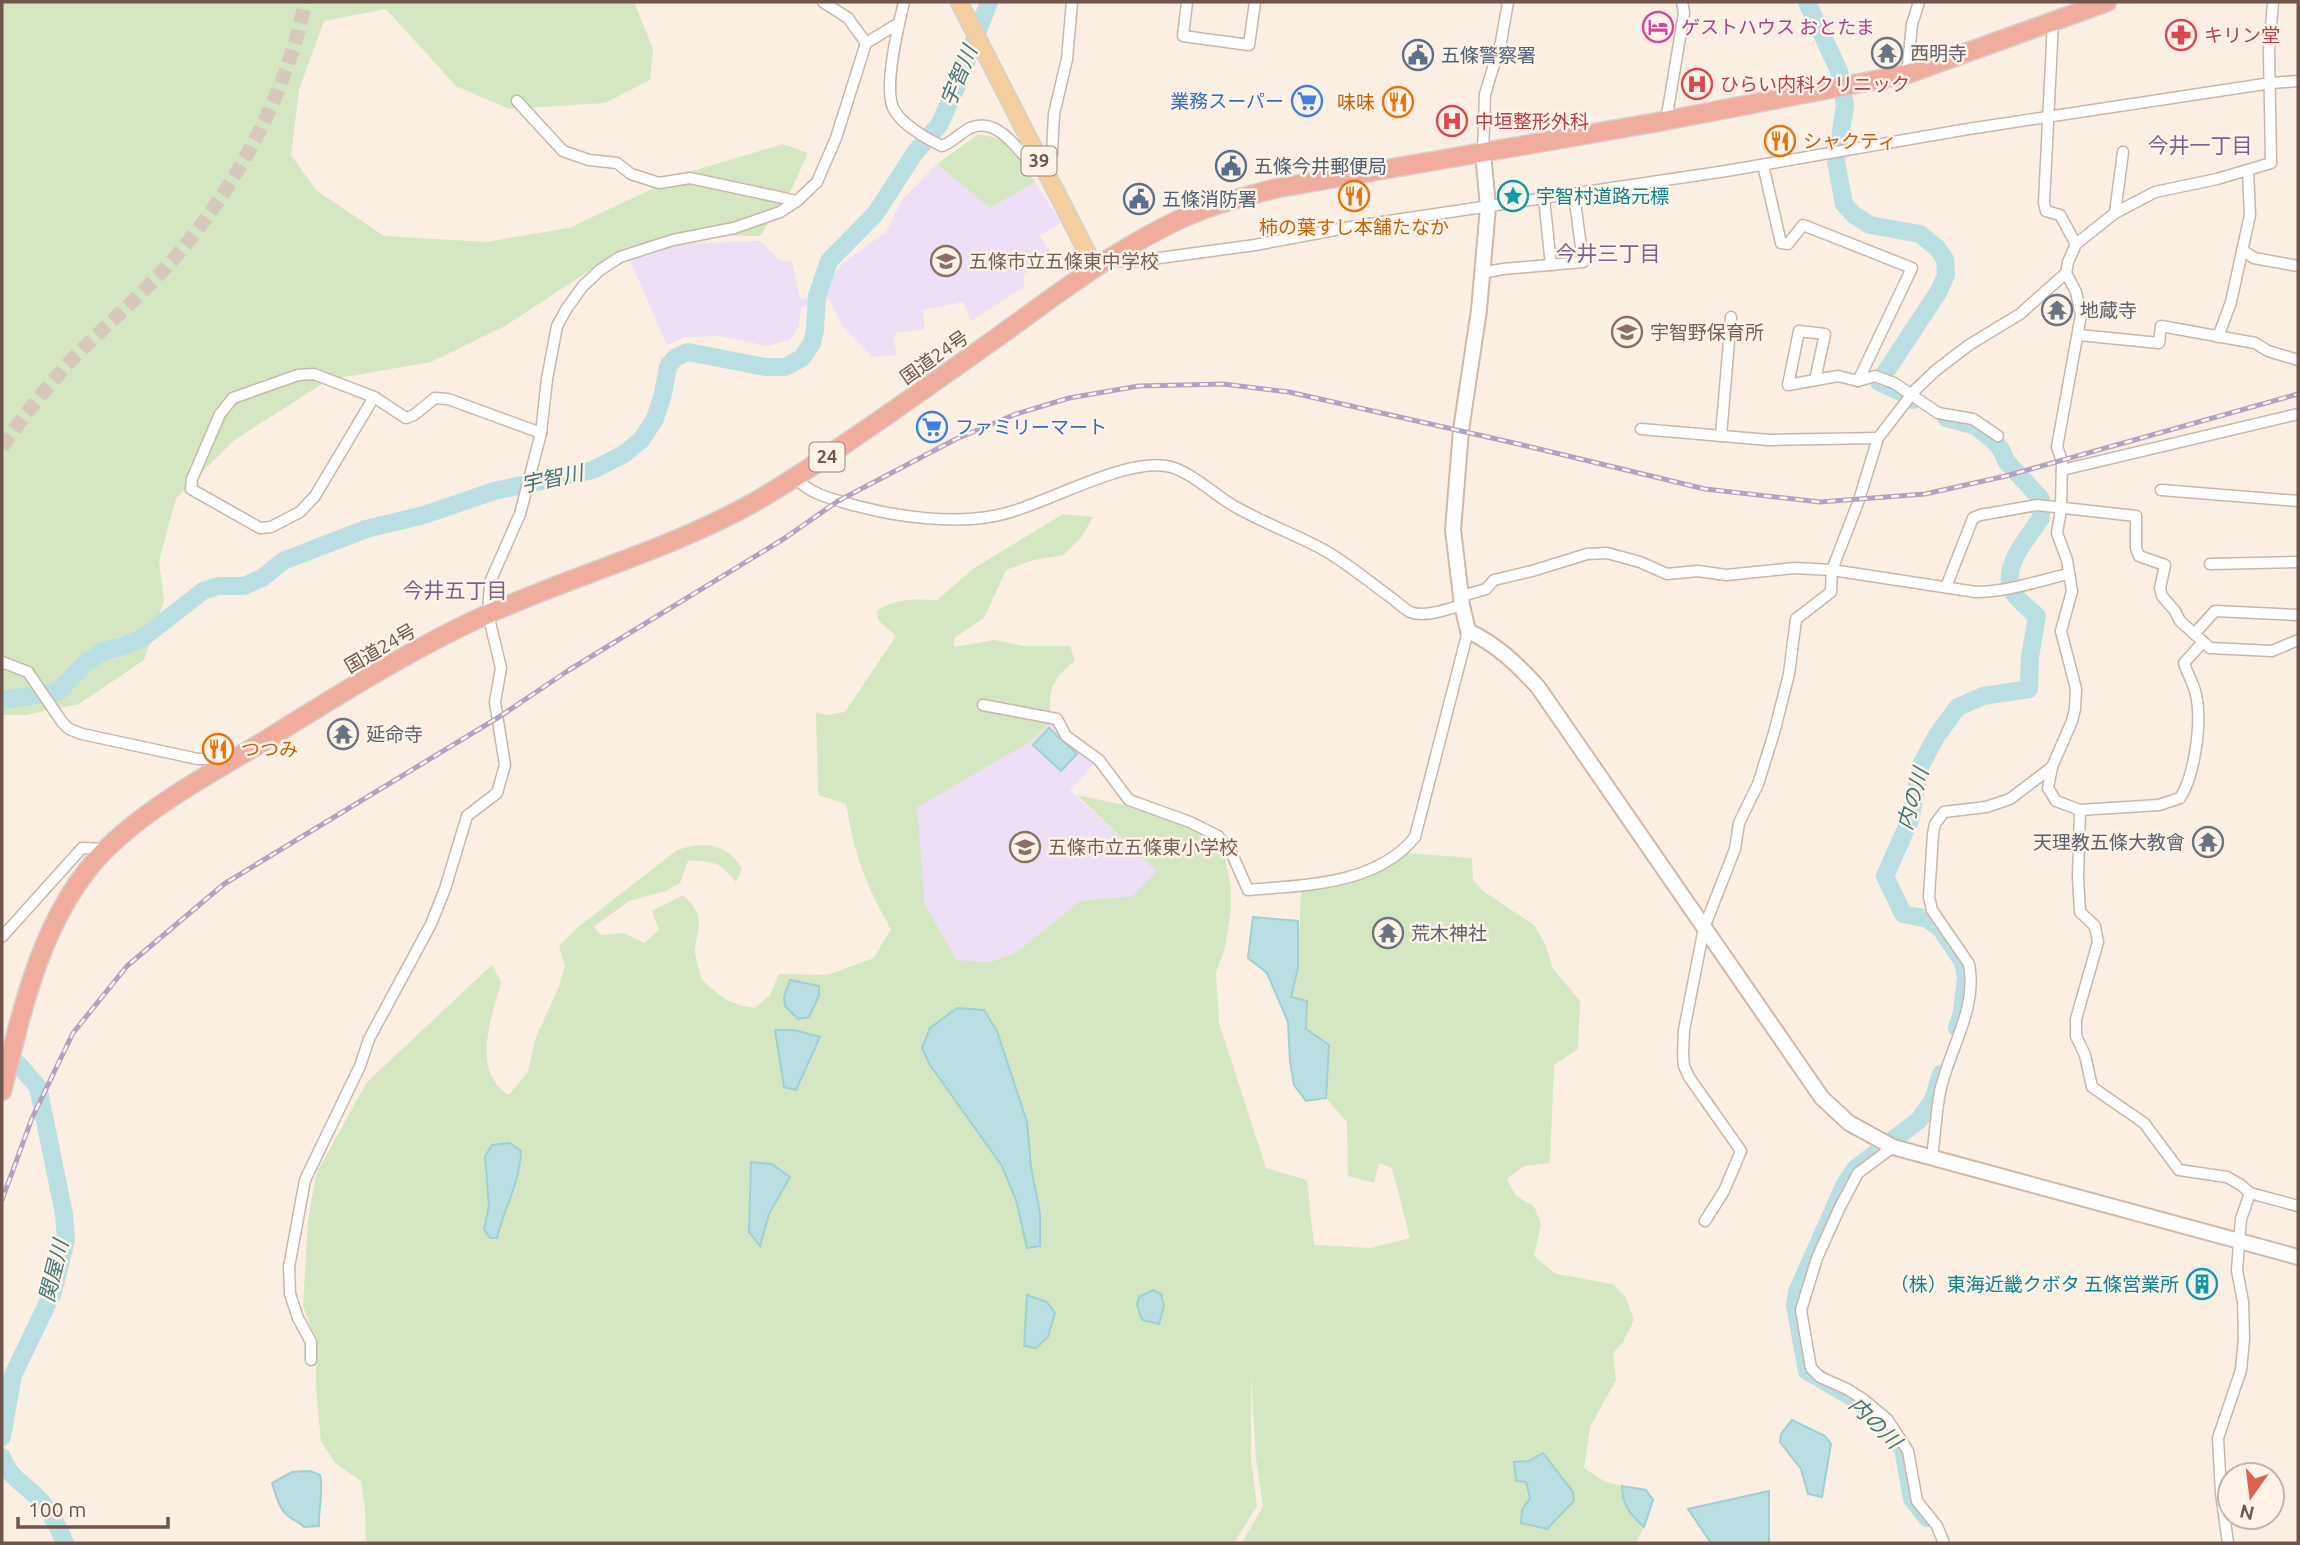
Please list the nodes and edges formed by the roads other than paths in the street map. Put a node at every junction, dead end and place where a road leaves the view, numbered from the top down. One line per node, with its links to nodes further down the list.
1 (823, 2): 15 (street)
2 (904, 2): 14 (street)
3 (1072, 2): 25 (street)
4 (1187, 2): 5 (street)
5 (1255, 2)
6 (1508, 2): 23 (street)
7 (1682, 2): 21 (street)
8 (1919, 2): 16 (street)
9 (2107, 2): 12 (highway, 国道24号 / 24)
10 (2273, 2): 18 (street)
11 (960, 3): 25 (main road, 39)
12 (2085, 6): 13 (highway, 国道24号 / 24)
13 (2053, 22): 16 (highway, 国道24号 / 24); 20 (street)
14 (899, 23): 15 (street); 25 (street)
15 (866, 43): 29 (street)
16 (1907, 74): 21 (highway, 国道24号 / 24)
17 (2298, 81): 18 (street)
18 (2271, 83): 20 (street); 26 (street)
19 (517, 100): 29 (street)
20 (2050, 117): 24 (street); 32 (street)
21 (1666, 121): 23 (highway, 国道24号 / 24)
22 (2123, 152): 31 (street)
23 (1482, 153): 30 (street); 34 (highway, 国道24号 / 24)
24 (1763, 164): 27 (street); 44 (street)
25 (1041, 165): 34 (main road, 39)
26 (2248, 171): 31 (street); 33 (street)
27 (1574, 194): 28 (street); 35 (street)
28 (1544, 198): 30 (street); 35 (street)
29 (797, 201): 49 (street)
30 (1488, 207): 34 (street); 37 (street)
31 (2115, 213): 32 (street)
32 (2076, 244): 38 (street)
33 (2242, 250): 36 (street); 41 (street)
34 (1102, 263): 54 (highway, 国道24号 / 24)
35 (1551, 265): 37 (street)
36 (2298, 266)
37 (1482, 273): 63 (street)
38 (2066, 274): 40 (street); 45 (street)
39 (1731, 317): 50 (street)
40 (2079, 335): 41 (street); 53 (street)
41 (2218, 337): 42 (street)
42 (2298, 360)
43 (1815, 380): 43 (street); 44 (street)
44 (1858, 381): 45 (street)
45 (1911, 394): 51 (street); 52 (street)
46 (374, 397): 46 (street); 49 (street)
47 (2298, 414): 53 (street)
48 (1641, 429): 50 (street)
49 (541, 433): 64 (street)
50 (1721, 436): 52 (street)
51 (1998, 436)
52 (1878, 438): 60 (street)
53 (2062, 470): 57 (street)
54 (796, 478): 63 (street); 64 (highway, 国道24号 / 24)
55 (2161, 490): 56 (street)
56 (2298, 501)
57 (2061, 509): 61 (street); 62 (street); 67 (street)
58 (2298, 562): 59 (street)
59 (2210, 564)
60 (1832, 570): 62 (street); 63 (street); 76 (street)
61 (2068, 574): 62 (street); 73 (street)
62 (1946, 586)
63 (1462, 601): 66 (street)
64 (488, 614): 72 (highway, 国道24号 / 24); 86 (street)
65 (2298, 615): 67 (street)
66 (1468, 631): 71 (street); 76 (street)
67 (2194, 635): 69 (street)
68 (2298, 640): 69 (street)
69 (2203, 642): 74 (street)
70 (2, 662): 72 (street)
71 (983, 705)
72 (235, 759): 75 (highway, 国道24号 / 24)
73 (2052, 767): 74 (street); 80 (street)
74 (2080, 810): 81 (street)
75 (106, 849): 77 (street); 78 (highway, 国道24号 / 24)
76 (1704, 928): 79 (street); 83 (street)
77 (2, 937)
78 (2, 1091)
79 (1893, 1147): 80 (street); 87 (street)
80 (1932, 1157): 84 (street)
81 (2250, 1192): 82 (street); 84 (street)
82 (2298, 1206)
83 (1705, 1221)
84 (2240, 1242): 85 (street); 88 (street)
85 (2298, 1257)
86 (311, 1360)
87 (1944, 1543)
88 (2228, 1543)

